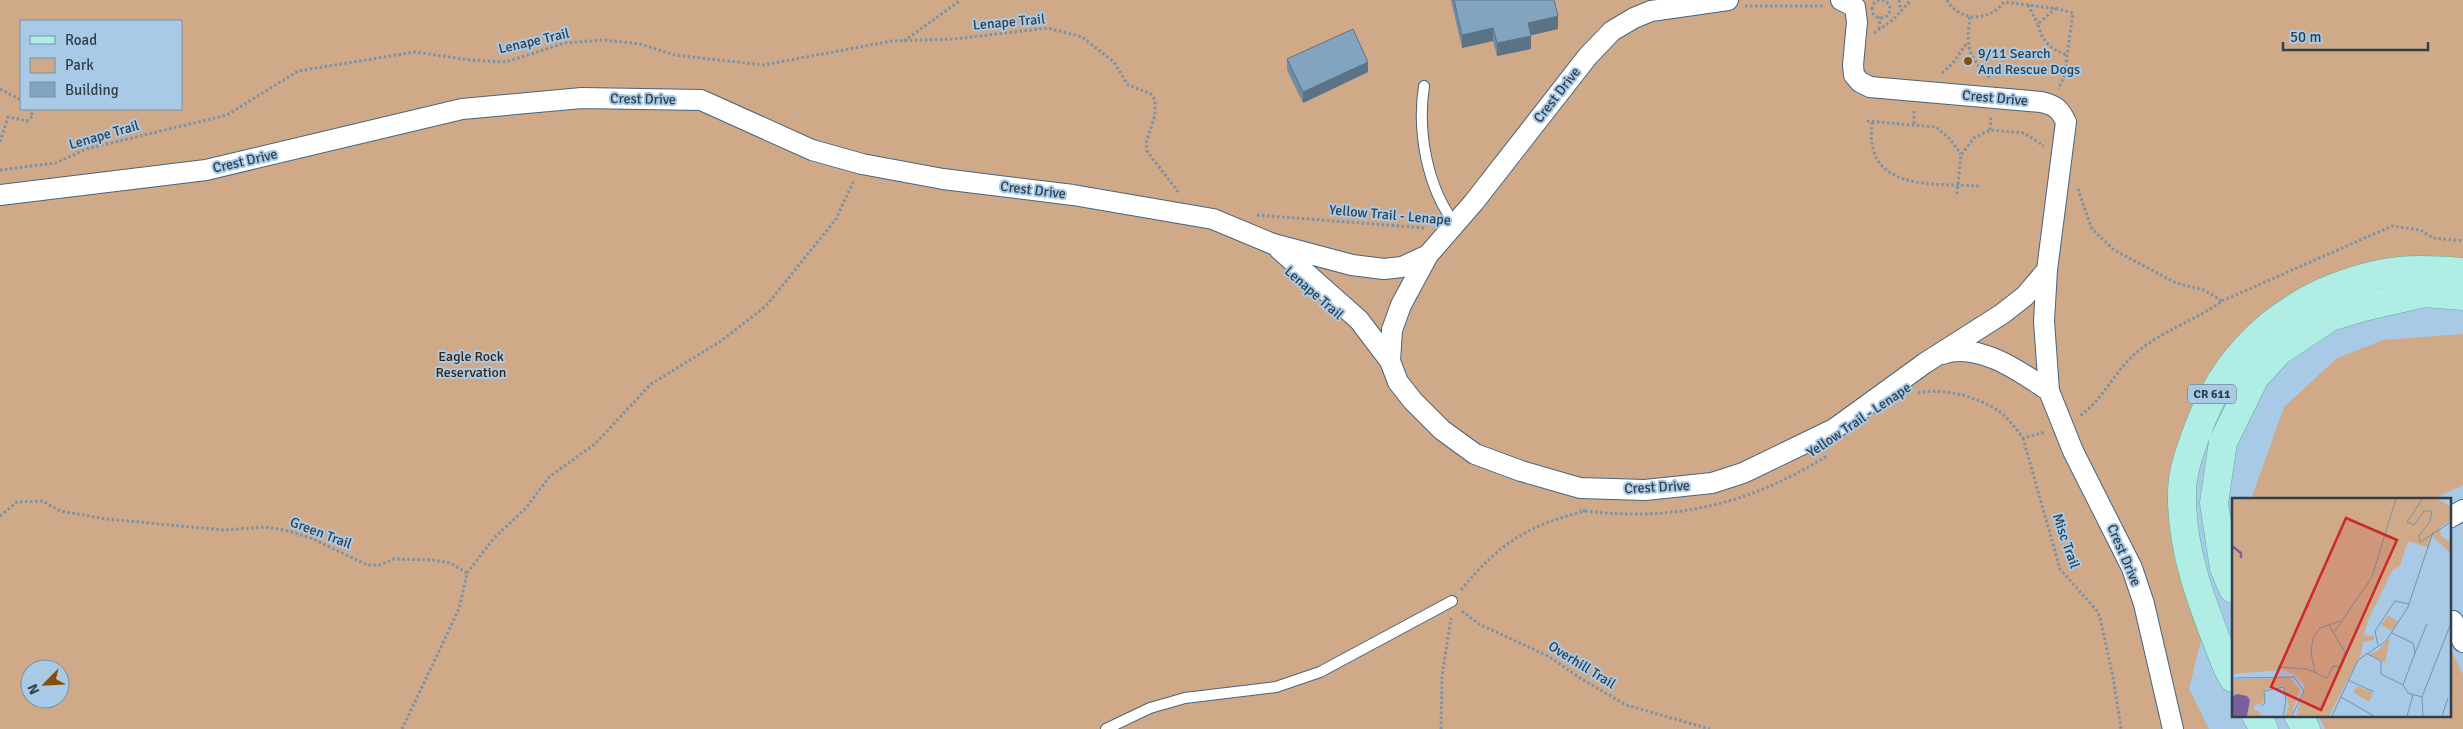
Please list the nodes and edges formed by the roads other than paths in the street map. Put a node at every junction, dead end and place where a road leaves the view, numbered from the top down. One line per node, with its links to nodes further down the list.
1 (1734, 3): 5 (street, Crest Drive)
2 (1836, 4): 8 (street, Crest Drive)
3 (1424, 86): 5 (lane)
4 (0, 195): 6 (street, Crest Drive)
5 (1455, 224): 7 (street, Crest Drive)
6 (1273, 244): 7 (street, Crest Drive); 12 (street, Crest Drive)
7 (1428, 255): 12 (street, Crest Drive)
8 (2047, 270): 11 (street, Crest Drive); 13 (street, Crest Drive)
9 (2463, 272): 20 (main road, CR 611)
10 (2463, 296): 16 (main road, CR 611)
11 (1938, 356): 12 (street, Crest Drive); 13 (street, Crest Drive)
12 (1390, 361)
13 (2049, 391): 23 (street, Crest Drive)
14 (2463, 510): 15 (street)
15 (2450, 517)
16 (2232, 587)
17 (1452, 601): 22 (lane)
18 (2450, 622): 19 (street)
19 (2463, 642)
20 (2232, 676)
21 (2257, 716): 24 (main road)
22 (1108, 728)
23 (2172, 729)
24 (2264, 729)

